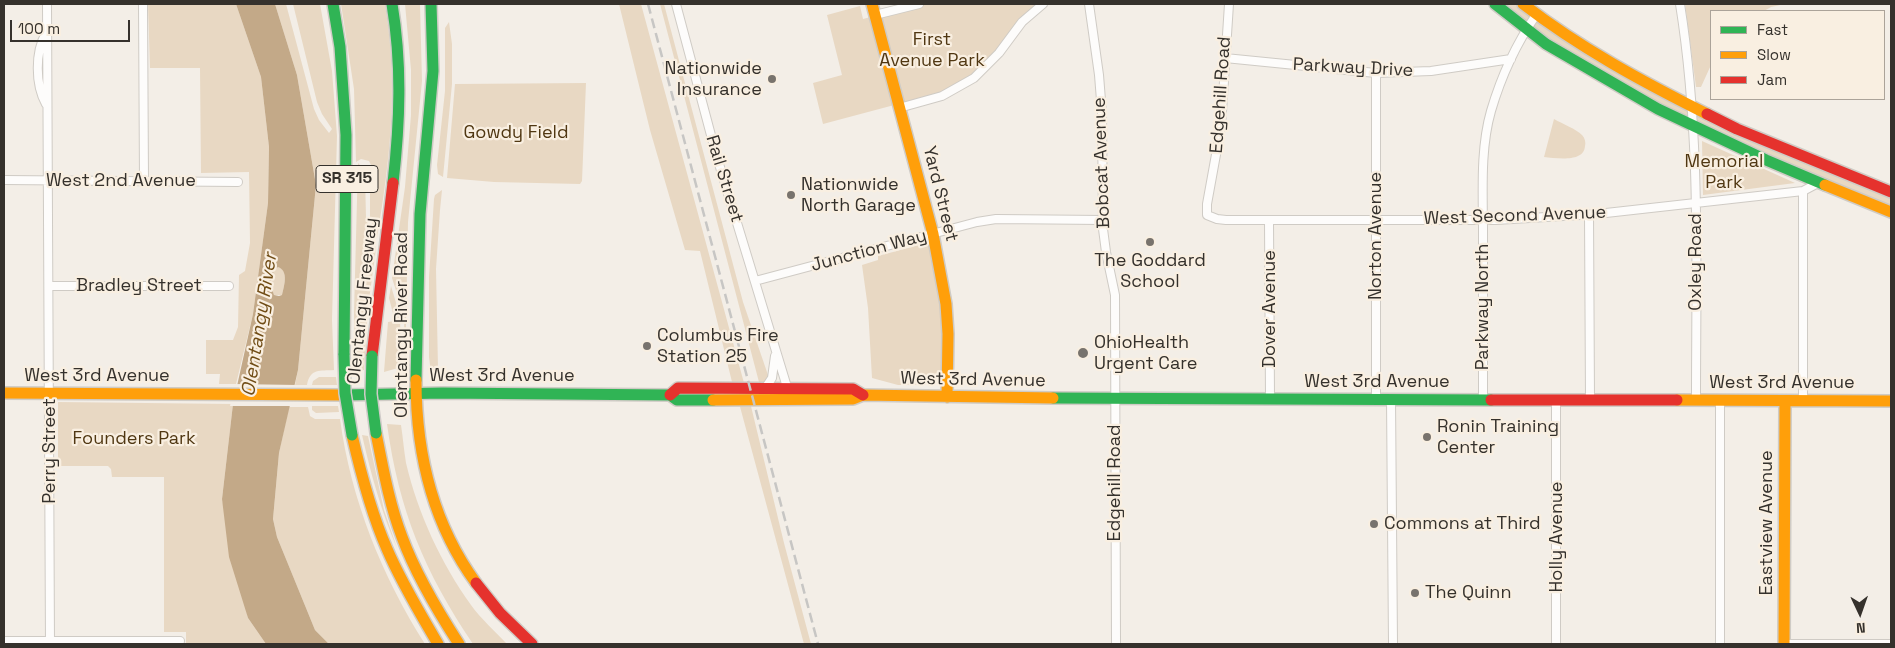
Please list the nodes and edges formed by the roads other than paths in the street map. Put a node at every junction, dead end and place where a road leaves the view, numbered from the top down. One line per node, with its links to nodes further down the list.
1 (47, 4): 25 (street, Perry Street)
2 (143, 4): 26 (street)
3 (333, 4): 69 (main road, Olentangy Freeway / SR 315, bridge)
4 (393, 4): 70 (main road, Olentangy Freeway / SR 315, bridge)
5 (431, 4): 49 (main road, Olentangy River Road)
6 (676, 4): 40 (street, Rail Street)
7 (872, 4): 16 (main road, Yard Street)
8 (919, 4): 16 (street)
9 (1043, 4): 22 (street)
10 (1089, 4): 35 (street, Bobcat Avenue)
11 (1229, 4): 18 (street, Edgehill Road)
12 (1495, 4): 17 (main road)
13 (1524, 4): 15 (main road)
14 (1680, 4): 21 (street, Oxley Road)
15 (1536, 14): 17 (street, Parkway North); 21 (main road)
16 (875, 15): 22 (main road, Yard Street)
17 (1526, 29): 19 (street, Parkway North); 23 (main road)
18 (1225, 58): 20 (street, Parkway Drive); 33 (street, Edgehill Road)
19 (1511, 59): 20 (street, Parkway Drive); 38 (street, Parkway North)
20 (1376, 73): 37 (street, Norton Avenue)
21 (1691, 106): 23 (street, Oxley Road); 30 (main road)
22 (899, 108): 39 (main road, Yard Street)
23 (1692, 126): 28 (main road); 31 (street, Oxley Road)
24 (4, 180): 25 (street, West 2nd Avenue)
25 (48, 180): 26 (street, West 2nd Avenue); 41 (street, Perry Street)
26 (144, 181): 27 (street, West 2nd Avenue)
27 (238, 182)
28 (1820, 182): 29 (street, West Second Avenue); 32 (main road)
29 (1803, 191): 31 (street, West Second Avenue); 64 (street)
30 (1891, 192)
31 (1696, 204): 34 (street, West Second Avenue); 60 (street, Oxley Road)
32 (1891, 212)
33 (1208, 215): 36 (street, West Second Avenue)
34 (1589, 215): 38 (street, West Second Avenue); 59 (street)
35 (1103, 220): 39 (street, Junction Way); 43 (street, Bobcat Avenue)
36 (1269, 220): 37 (street, West Second Avenue); 54 (street, Dover Avenue)
37 (1376, 220): 38 (street, West Second Avenue); 55 (street, Norton Avenue)
38 (1483, 220): 57 (street, Parkway North)
39 (933, 234): 40 (street, Junction Way); 52 (main road, Yard Street)
40 (755, 281): 44 (street, Rail Street)
41 (49, 286): 42 (street, Bradley Street); 48 (street, Perry Street)
42 (229, 286)
43 (1115, 322): 53 (street, Edgehill Road)
44 (776, 354): 45 (street, Rail Street); 46 (street, Rail Street)
45 (766, 387): 46 (main road, West 3rd Avenue); 50 (main road, West 3rd Avenue)
46 (787, 387): 51 (main road, West 3rd Avenue); 62 (main road)
47 (4, 393): 48 (main road, West 3rd Avenue)
48 (50, 393): 49 (main road, West 3rd Avenue); 68 (street, Perry Street)
49 (416, 394): 50 (main road, West 3rd Avenue); 71 (main road, Olentangy River Road)
50 (670, 395): 62 (main road, West 3rd Avenue)
51 (863, 395): 52 (main road, West 3rd Avenue); 62 (main road, West 3rd Avenue)
52 (947, 397): 53 (main road, West 3rd Avenue)
53 (1114, 398): 54 (main road, West 3rd Avenue); 72 (street, Edgehill Road)
54 (1270, 398): 55 (main road, West 3rd Avenue)
55 (1376, 399): 56 (main road, West 3rd Avenue)
56 (1391, 399): 57 (main road, West 3rd Avenue); 73 (street)
57 (1483, 400): 58 (main road, West 3rd Avenue)
58 (1556, 400): 59 (main road, West 3rd Avenue); 74 (street, Holly Avenue)
59 (1590, 400): 60 (main road, West 3rd Avenue)
60 (1696, 400): 61 (main road, West 3rd Avenue)
61 (1720, 400): 63 (main road, West 3rd Avenue); 75 (street)
62 (708, 401)
63 (1785, 401): 64 (main road, West 3rd Avenue); 76 (main road, Eastview Avenue)
64 (1803, 401): 65 (main road, West 3rd Avenue)
65 (1891, 401)
66 (4, 640): 68 (street)
67 (180, 641): 68 (street)
68 (50, 643)
69 (438, 644)
70 (459, 644)
71 (532, 644)
72 (1116, 644)
73 (1393, 644)
74 (1556, 644)
75 (1720, 644)
76 (1784, 644): 77 (street)
77 (1891, 644)

